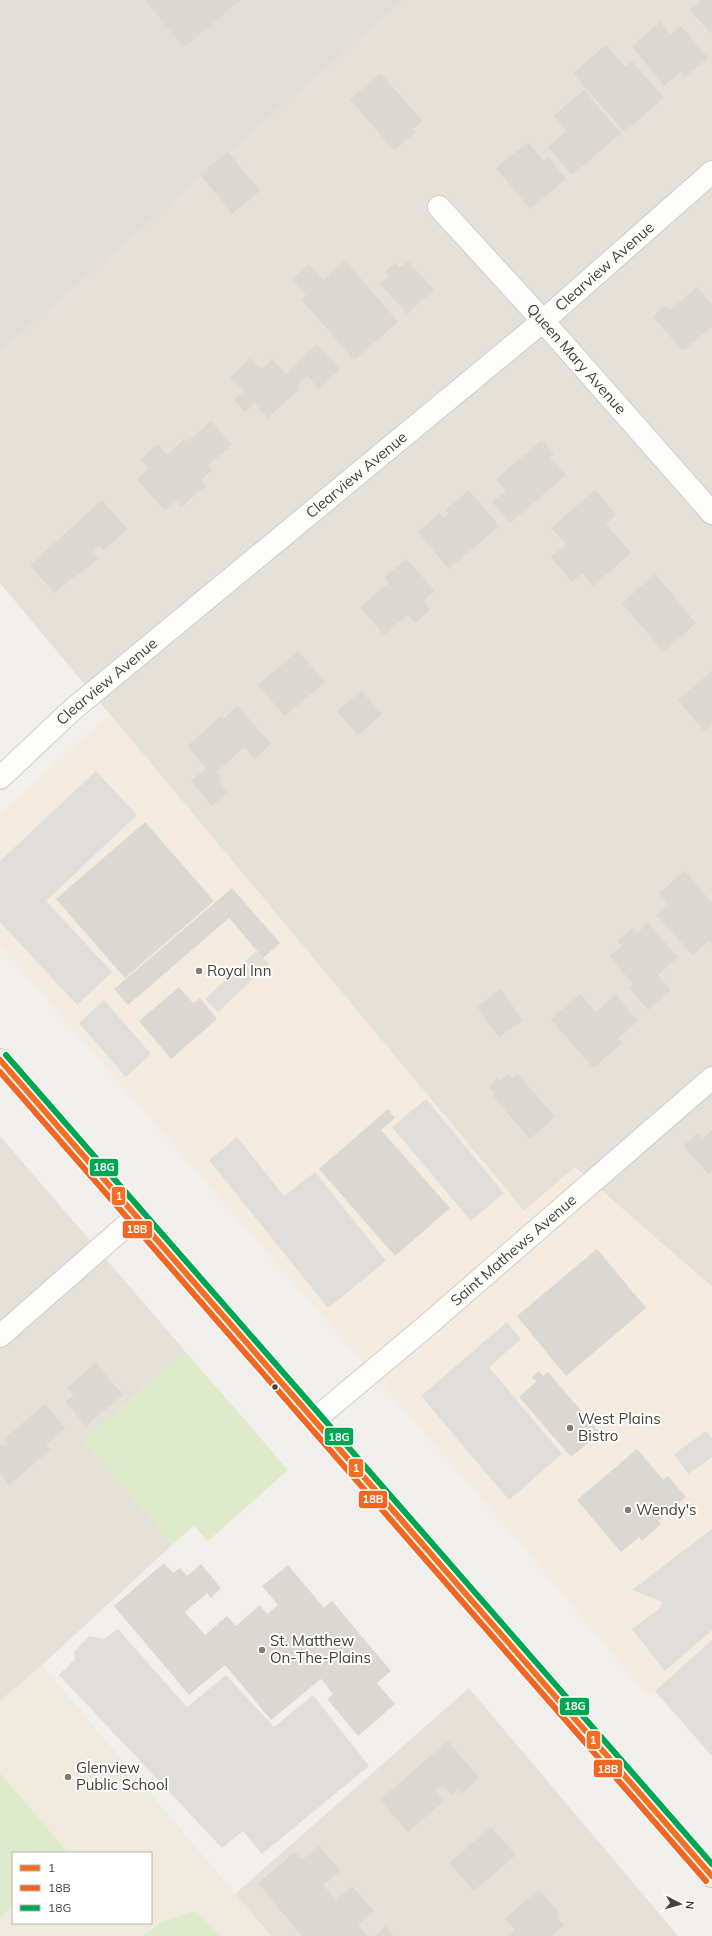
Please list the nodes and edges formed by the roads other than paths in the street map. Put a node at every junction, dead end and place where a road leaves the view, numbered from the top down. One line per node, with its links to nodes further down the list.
1 (712, 172): 3 (street, Clearview Avenue)
2 (439, 207): 3 (street, Queen Mary Avenue)
3 (543, 321): 4 (street, Queen Mary Avenue); 5 (street, Clearview Avenue)
4 (712, 513)
5 (0, 778)
6 (0, 1060): 8 (main road)
7 (712, 1078): 10 (street, Saint Mathews Avenue)
8 (137, 1216): 9 (street); 10 (main road)
9 (0, 1336)
10 (314, 1420): 11 (main road)
11 (712, 1876)

